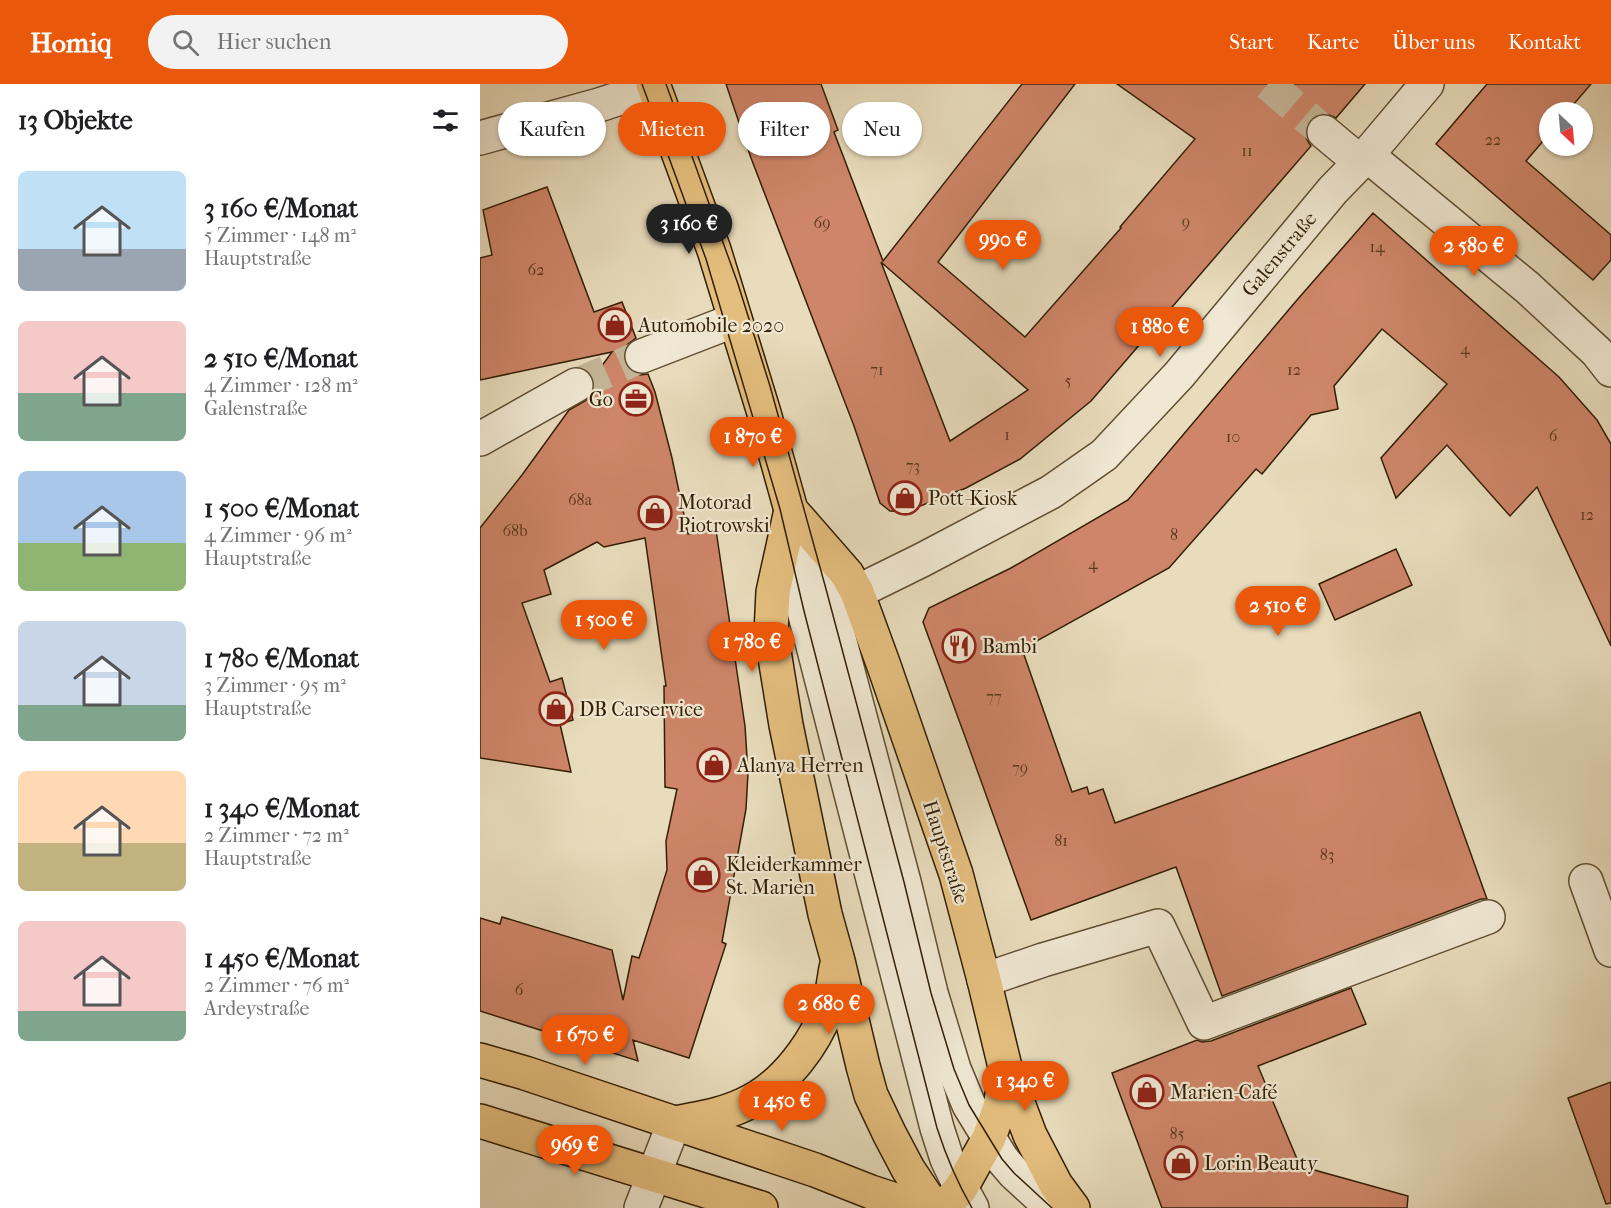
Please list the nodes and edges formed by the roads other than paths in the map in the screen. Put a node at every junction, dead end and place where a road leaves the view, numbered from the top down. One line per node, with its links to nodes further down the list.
1 (1427, 84): 5 (street, Galenstraße)
2 (653, 85): 4 (street); 6 (main road, Hauptstraße)
3 (1324, 132): 5 (street)
4 (480, 138)
5 (1363, 159): 8 (street); 12 (street, Galenstraße)
6 (735, 320): 7 (street); 11 (main road, Hauptstraße)
7 (642, 356)
8 (1611, 370)
9 (576, 385): 10 (street)
10 (480, 440)
11 (791, 510): 12 (main road, Hauptstraße); 16 (main road, Hauptstraße); 22 (street); 23 (street)
12 (857, 592): 17 (main road, Hauptstraße)
13 (1586, 881): 15 (street)
14 (1488, 917): 17 (street)
15 (1611, 950)
16 (838, 962): 21 (main road); 24 (main road, Hauptstraße)
17 (984, 980): 19 (main road, Hauptstraße)
18 (480, 1060): 21 (main road)
19 (1006, 1071): 23 (main road, Hauptstraße); 33 (main road)
20 (480, 1121): 25 (main road)
21 (674, 1123): 25 (street); 26 (main road)
22 (937, 1128): 24 (street); 27 (street)
23 (989, 1138): 27 (main road, Hauptstraße); 32 (street)
24 (908, 1169): 26 (street); 31 (main road, Hauptstraße)
25 (654, 1174): 28 (street); 29 (main road)
26 (871, 1192): 30 (main road)
27 (959, 1201)
28 (641, 1208)
29 (761, 1208)
30 (920, 1208)
31 (934, 1208)
32 (1052, 1208)
33 (1073, 1208)

